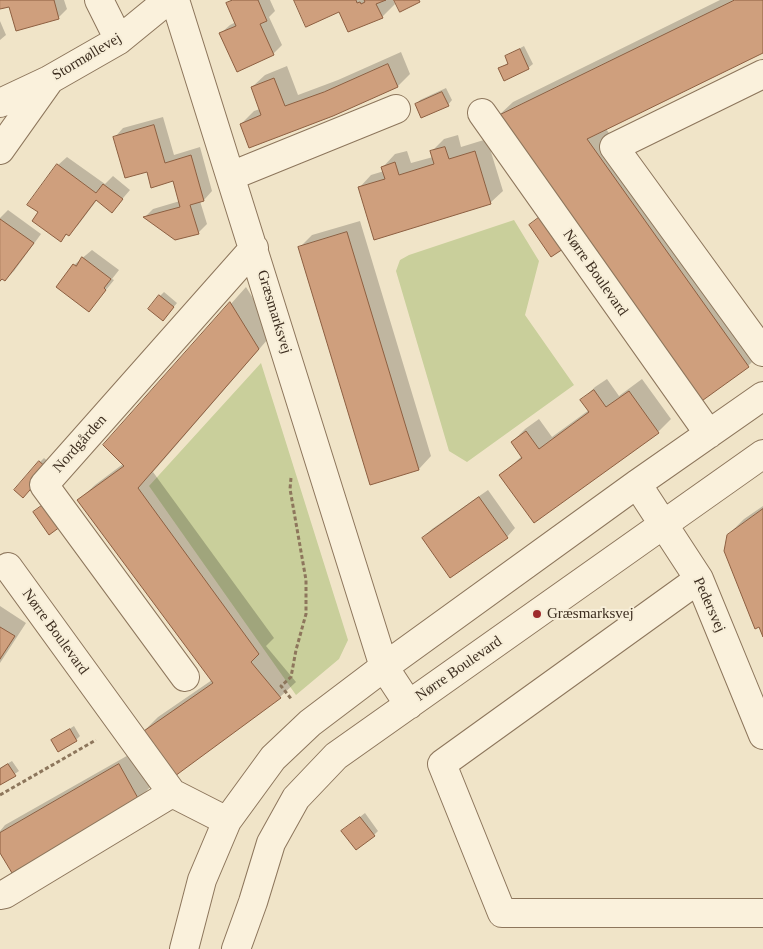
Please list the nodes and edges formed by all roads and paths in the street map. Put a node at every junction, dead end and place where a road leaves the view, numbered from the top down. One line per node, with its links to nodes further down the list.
1 (99, 0): 4 (street)
2 (168, 0): 4 (street, Stormøllevej)
3 (175, 0): 11 (street, Græsmarksvej)
4 (119, 40): 6 (street, Stormøllevej)
5 (763, 74): 13 (street)
6 (50, 80): 7 (street, Stormøllevej); 10 (street)
7 (0, 103)
8 (396, 109): 11 (street)
9 (482, 113): 15 (street, Nørre Boulevard)
10 (0, 150)
11 (231, 176): 12 (street, Græsmarksvej)
12 (254, 248): 22 (street, Græsmarksvej); 23 (street, Nordgården)
13 (763, 352)
14 (763, 396): 15 (street)
15 (709, 434): 18 (street)
16 (763, 454): 19 (street, Nørre Boulevard)
17 (292, 469): 26 (path)
18 (637, 484): 19 (street, Pedersvej); 22 (street)
19 (663, 524): 21 (street, Pedersvej); 25 (street, Nørre Boulevard)
20 (8, 567): 27 (street, Nørre Boulevard)
21 (699, 579): 24 (street, Pedersvej); 33 (street)
22 (384, 667): 25 (street, Græsmarksvej); 26 (street)
23 (185, 677)
24 (755, 692): 28 (street, Pedersvej)
25 (409, 704): 35 (street, Nørre Boulevard)
26 (310, 723): 31 (street)
27 (123, 725): 29 (street, Nørre Boulevard); 30 (path)
28 (763, 735)
29 (172, 793): 31 (street, Nørre Boulevard); 32 (street)
30 (0, 795)
31 (228, 821): 34 (street)
32 (0, 895)
33 (763, 913)
34 (184, 949)
35 (236, 949)

